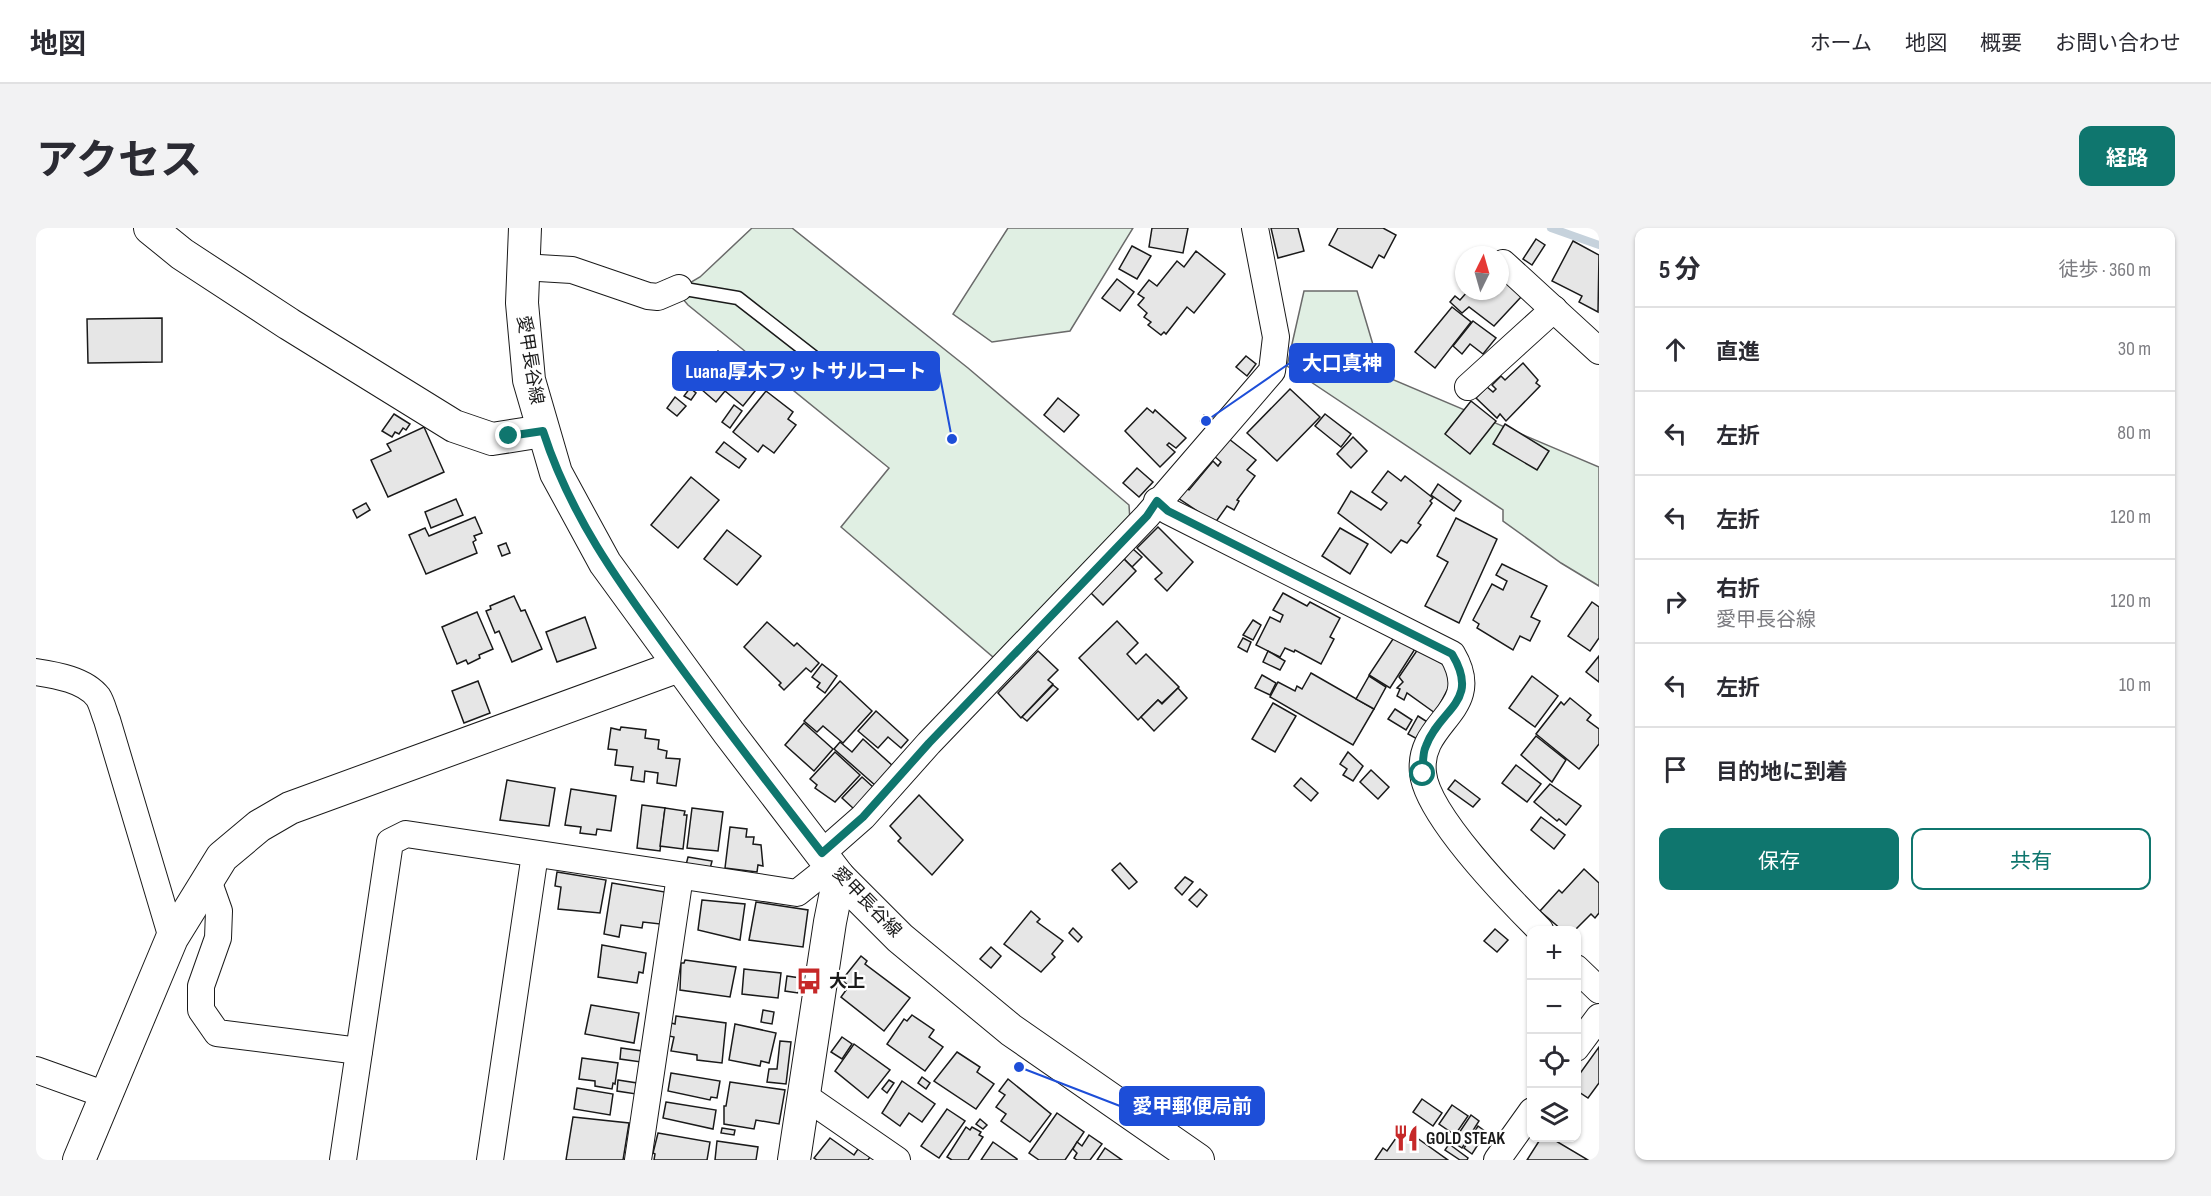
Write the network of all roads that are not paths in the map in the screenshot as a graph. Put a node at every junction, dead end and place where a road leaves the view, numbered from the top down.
1 (150, 228) edge
2 (525, 228) edge
3 (1255, 228) edge
4 (522, 267) junction
5 (1509, 268) edge
6 (679, 288) joint
7 (1554, 309) junction
8 (1599, 351) edge
9 (824, 365) dead end
10 (1468, 387) dead end
11 (543, 431) junction
12 (1157, 501) junction
13 (679, 666) junction
14 (36, 672) edge
15 (536, 854) junction
16 (830, 865) junction
17 (680, 876) junction
18 (208, 880) junction
19 (1536, 926) edge
20 (172, 938) junction
21 (1581, 973) edge
22 (1599, 990) edge
23 (1599, 1017) edge
24 (1581, 1041) edge
25 (359, 1051) junction
26 (36, 1070) edge
27 (106, 1095) junction
28 (803, 1095) junction
29 (1527, 1118) edge
30 (79, 1160) edge
31 (343, 1160) edge
32 (490, 1160) edge
33 (638, 1160) edge
34 (794, 1160) edge
35 (897, 1160) edge
36 (1198, 1160) edge
37 (1497, 1160) edge

1 - 11 street
2 - 4 street, 愛甲長谷線
3 - 12 street
4 - 6 street
4 - 11 street, 愛甲長谷線
5 - 7 street
6 - 9 lane
7 - 8 street
7 - 10 street
11 - 13 street, 愛甲長谷線
12 - 16 street
12 - 19 street
13 - 16 street, 愛甲長谷線
13 - 18 street
14 - 20 street
15 - 17 street
15 - 25 street
15 - 32 street
16 - 17 street
16 - 28 street
16 - 36 street, 愛甲長谷線
17 - 33 street
18 - 20 street
18 - 25 street
20 - 27 street
21 - 22 street
23 - 24 street
25 - 31 street
26 - 27 street
27 - 30 street
28 - 34 street
28 - 35 street
29 - 37 street

